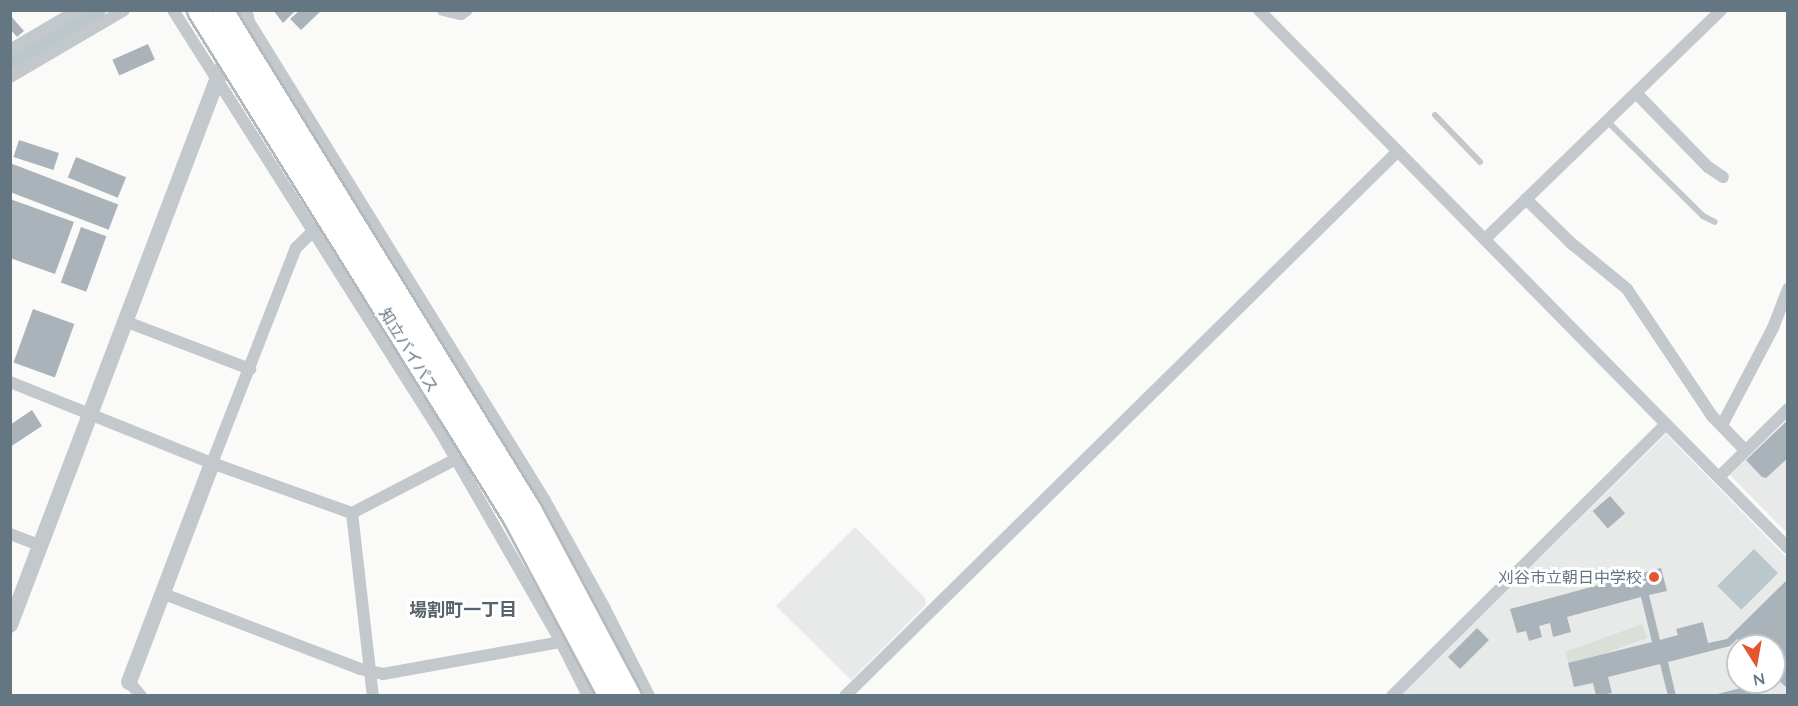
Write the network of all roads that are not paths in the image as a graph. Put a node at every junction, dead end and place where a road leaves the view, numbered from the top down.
1 (78, 10) edge
2 (124, 10) edge
3 (173, 10) edge
4 (198, 10) edge
5 (222, 10) edge
6 (443, 10) edge
7 (467, 10) edge
8 (1259, 10) edge
9 (1721, 10) edge
10 (245, 12) edge
11 (10, 50) edge
12 (10, 77) edge
13 (217, 80) junction
14 (1636, 93) junction
15 (1435, 115) dead end
16 (1607, 121) junction
17 (1397, 152) junction
18 (1480, 162) dead end
19 (1723, 177) dead end
20 (358, 196) junction
21 (1526, 199) junction
22 (1715, 222) dead end
23 (314, 229) junction
24 (1485, 239) junction
25 (1788, 289) edge
26 (127, 322) junction
27 (249, 369) junction
28 (10, 382) edge
29 (486, 402) junction
30 (1788, 409) edge
31 (92, 413) junction
32 (1665, 424) junction
33 (1722, 425) junction
34 (441, 433) junction
35 (1745, 450) junction
36 (456, 459) junction
37 (212, 463) junction
38 (1719, 477) junction
39 (352, 513) junction
40 (10, 534) edge
41 (42, 546) junction
42 (1788, 548) edge
43 (164, 594) junction
44 (10, 625) edge
45 (561, 642) junction
46 (370, 672) junction
47 (129, 682) joint
48 (141, 696) edge
49 (373, 696) edge
50 (588, 696) edge
51 (609, 696) edge
52 (630, 696) edge
53 (649, 696) edge
54 (844, 696) edge
55 (1392, 696) edge

1 - 11 street
2 - 12 street
3 - 13 street
4 - 51 highway, 知立バイパス, bridge
5 - 52 highway, 知立バイパス, bridge
6 - 7 street
8 - 17 street
9 - 14 street
10 - 13 street
10 - 20 street
13 - 23 street
13 - 26 street
14 - 16 street
14 - 19 street
15 - 18 lane
16 - 21 street
16 - 22 lane
17 - 24 street
17 - 54 street
20 - 23 street
20 - 29 street
21 - 24 street
21 - 33 street
23 - 27 street
23 - 34 street
24 - 32 street
25 - 33 street
26 - 27 street
26 - 31 street
27 - 37 street
28 - 31 street
29 - 34 street
29 - 53 street
30 - 35 street
31 - 37 street
31 - 41 street
32 - 38 street
32 - 55 street
33 - 35 street
34 - 36 street
35 - 38 street
36 - 39 street
36 - 45 street
37 - 39 street
37 - 43 street
38 - 42 street
39 - 46 street
40 - 41 street
41 - 44 street
43 - 46 street
43 - 47 street
45 - 46 street
45 - 50 street
46 - 49 street
47 - 48 street

